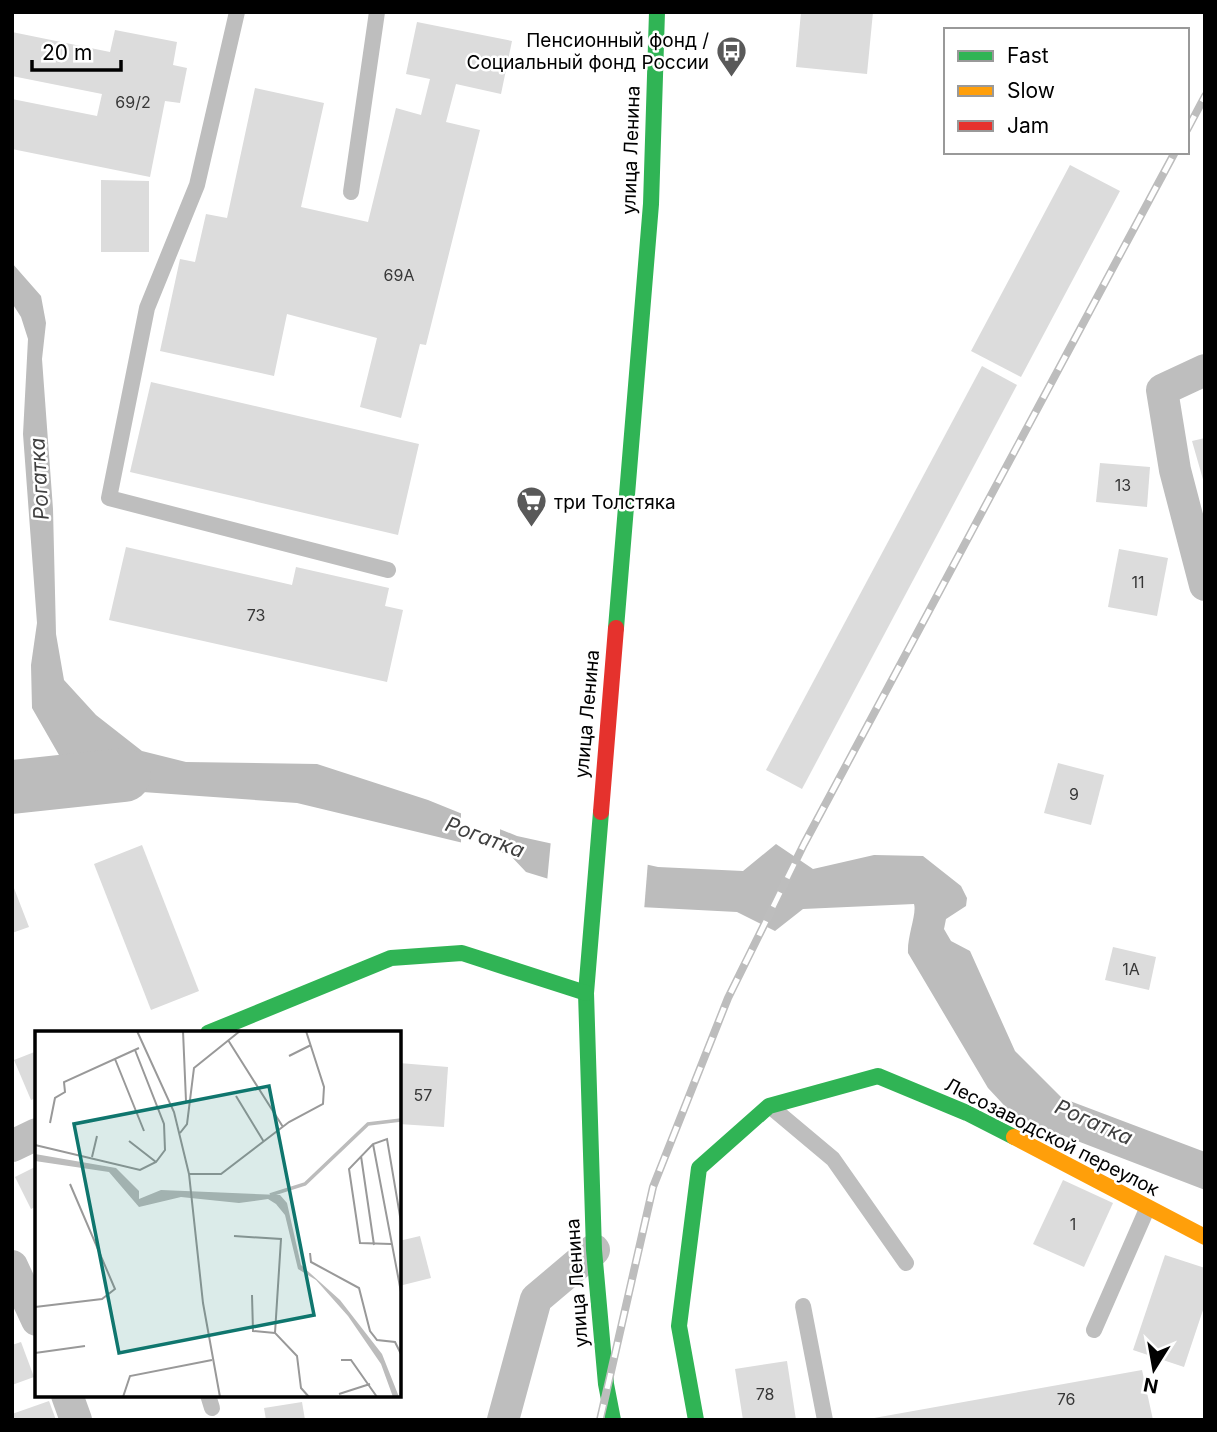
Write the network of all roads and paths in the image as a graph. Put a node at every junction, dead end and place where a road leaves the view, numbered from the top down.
1 (237, 12) edge
2 (377, 12) edge
3 (657, 12) edge
4 (351, 192) dead end
5 (1205, 370) edge
6 (388, 570) dead end
7 (1205, 585) edge
8 (586, 993) junction
9 (213, 1031) edge
10 (769, 1106) junction
11 (35, 1135) edge
12 (12, 1146) edge
13 (1147, 1209) junction
14 (1205, 1237) edge
15 (594, 1250) junction
16 (906, 1263) dead end
17 (12, 1266) edge
18 (536, 1299) junction
19 (803, 1306) dead end
20 (35, 1316) edge
21 (1094, 1330) dead end
22 (68, 1397) edge
23 (76, 1420) edge
24 (503, 1420) edge
25 (521, 1420) edge
26 (613, 1420) edge
27 (696, 1420) edge
28 (825, 1420) edge

1 - 6 lane
2 - 4 lane
3 - 8 main road, улица Ленина
5 - 7 street
8 - 9 main road
8 - 15 main road, улица Ленина
10 - 13 main road, Лесозаводской переулок
10 - 16 lane
10 - 27 main road, Лесозаводской переулок
11 - 12 street
13 - 14 main road, Лесозаводской переулок
13 - 21 lane
15 - 18 street
15 - 26 main road, улица Ленина
17 - 20 street
18 - 24 street
18 - 25 street
19 - 28 lane
22 - 23 street

